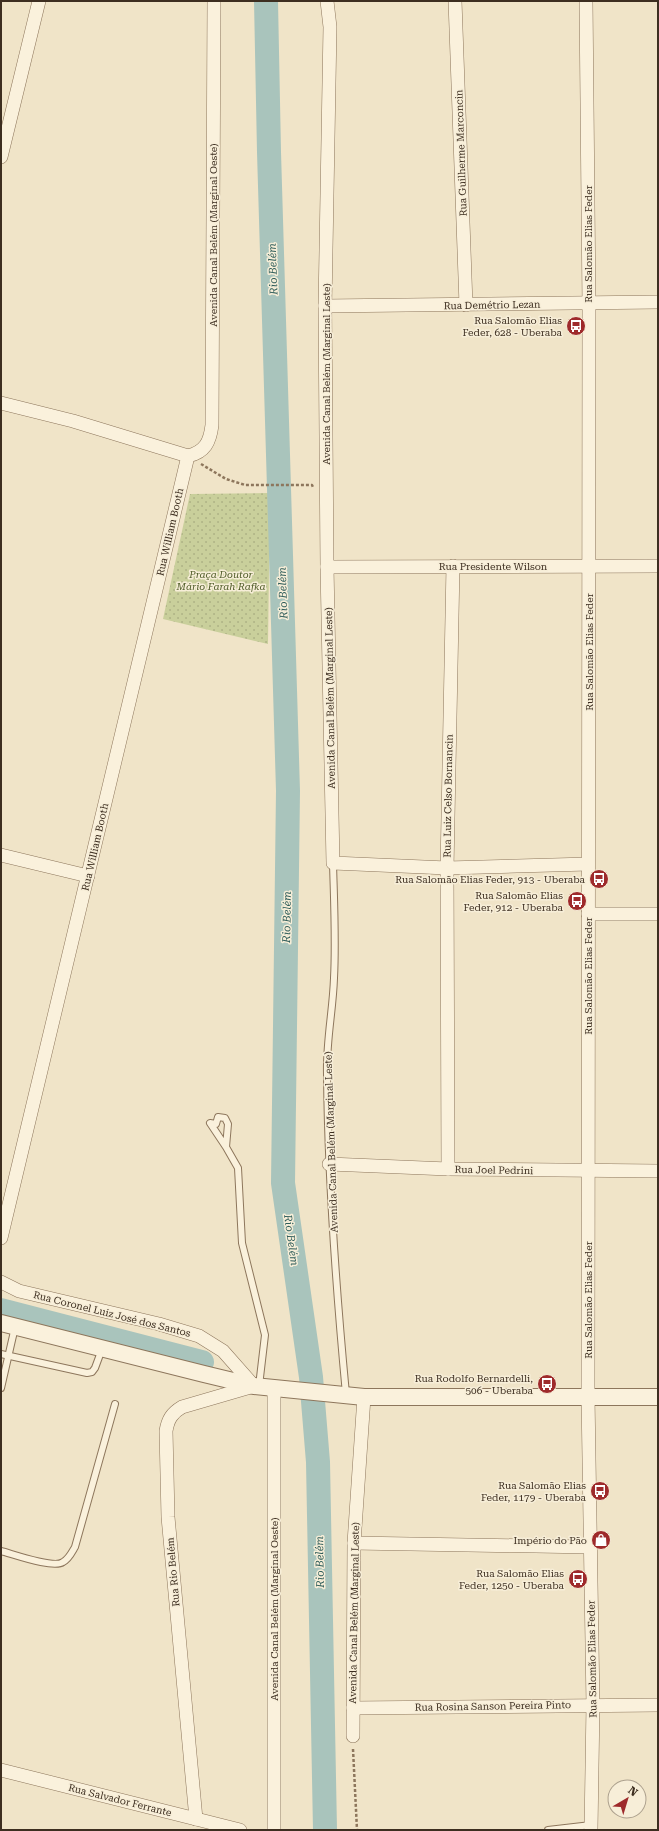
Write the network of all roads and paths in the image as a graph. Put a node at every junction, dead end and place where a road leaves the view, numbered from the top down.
1 (39, 1) edge
2 (214, 1) edge
3 (327, 1) edge
4 (455, 1) edge
5 (586, 1) edge
6 (1, 157) edge
7 (658, 302) edge
8 (589, 304) junction
9 (466, 305) junction
10 (325, 306) junction
11 (1, 403) edge
12 (188, 456) junction
13 (312, 485) dead end
14 (453, 566) junction
15 (588, 566) junction
16 (658, 566) edge
17 (327, 567) junction
18 (1, 855) edge
19 (333, 863) junction
20 (588, 864) junction
21 (447, 868) junction
22 (88, 876) junction
23 (588, 914) junction
24 (658, 914) edge
25 (226, 1147) junction
26 (329, 1164) junction
27 (448, 1169) junction
28 (588, 1171) junction
29 (658, 1172) edge
30 (1, 1238) edge
31 (1, 1282) edge
32 (8, 1325) edge
33 (102, 1348) junction
34 (1, 1354) edge
35 (8, 1356) junction
36 (263, 1387) junction
37 (1, 1388) edge
38 (346, 1395) junction
39 (364, 1397) junction
40 (588, 1397) junction
41 (658, 1398) edge
42 (115, 1404) dead end
43 (354, 1543) junction
44 (590, 1547) junction
45 (1, 1552) edge
46 (593, 1705) junction
47 (658, 1705) edge
48 (353, 1708) junction
49 (353, 1736) joint
50 (1, 1770) edge
51 (196, 1819) junction
52 (591, 1828) edge
53 (240, 1830) edge
54 (274, 1830) edge
55 (356, 1830) edge
56 (548, 1830) edge

1 - 6 street
2 - 12 street, Avenida Canal Belém (Marginal Oeste)
3 - 10 street, Avenida Canal Belém (Marginal Leste)
4 - 9 street, Rua Guilherme Marconcin
5 - 8 street, Rua Salomão Elias Feder
7 - 8 street, Rua Demétrio Lezan
8 - 9 street, Rua Demétrio Lezan
8 - 15 street, Rua Salomão Elias Feder
9 - 10 street, Rua Demétrio Lezan
10 - 17 street, Avenida Canal Belém (Marginal Leste)
11 - 12 street
12 - 13 path
12 - 22 street, Rua William Booth
14 - 15 street, Rua Presidente Wilson
14 - 17 street, Rua Presidente Wilson
14 - 21 street, Rua Luiz Celso Bornancin
15 - 16 street, Rua Presidente Wilson
15 - 20 street, Rua Salomão Elias Feder
17 - 19 street, Avenida Canal Belém (Marginal Leste)
18 - 22 street
19 - 21 street
19 - 26 lane, Avenida Canal Belém (Marginal Leste)
20 - 21 street
20 - 23 street, Rua Salomão Elias Feder
21 - 27 street, Rua Luiz Celso Bornancin
22 - 30 street, Rua William Booth
23 - 24 street
23 - 28 street, Rua Salomão Elias Feder
25 - 25 lane
25 - 36 lane
26 - 27 street, Rua Joel Pedrini
26 - 38 lane, Avenida Canal Belém (Marginal Leste)
27 - 28 street, Rua Joel Pedrini
28 - 29 street, Rua Joel Pedrini
28 - 40 street, Rua Salomão Elias Feder
31 - 36 street, Rua Coronel Luiz José dos Santos
32 - 33 street
32 - 35 lane
33 - 35 lane
33 - 36 street
34 - 35 lane
35 - 37 lane
36 - 38 street
36 - 51 street, Rua Rio Belém
36 - 54 street, Avenida Canal Belém (Marginal Oeste)
38 - 39 street
39 - 40 street
39 - 43 street, Avenida Canal Belém (Marginal Leste)
40 - 41 street
40 - 44 street, Rua Salomão Elias Feder
42 - 45 lane
43 - 44 street
43 - 48 street, Avenida Canal Belém (Marginal Leste)
44 - 46 street, Rua Salomão Elias Feder
46 - 47 street, Rua Rosina Sanson Pereira Pinto
46 - 48 street, Rua Rosina Sanson Pereira Pinto
46 - 52 street, Rua Salomão Elias Feder
48 - 49 street, Avenida Canal Belém (Marginal Leste)
49 - 55 path
50 - 51 street, Rua Salvador Ferrante
51 - 53 street, Rua Salvador Ferrante
52 - 56 lane

